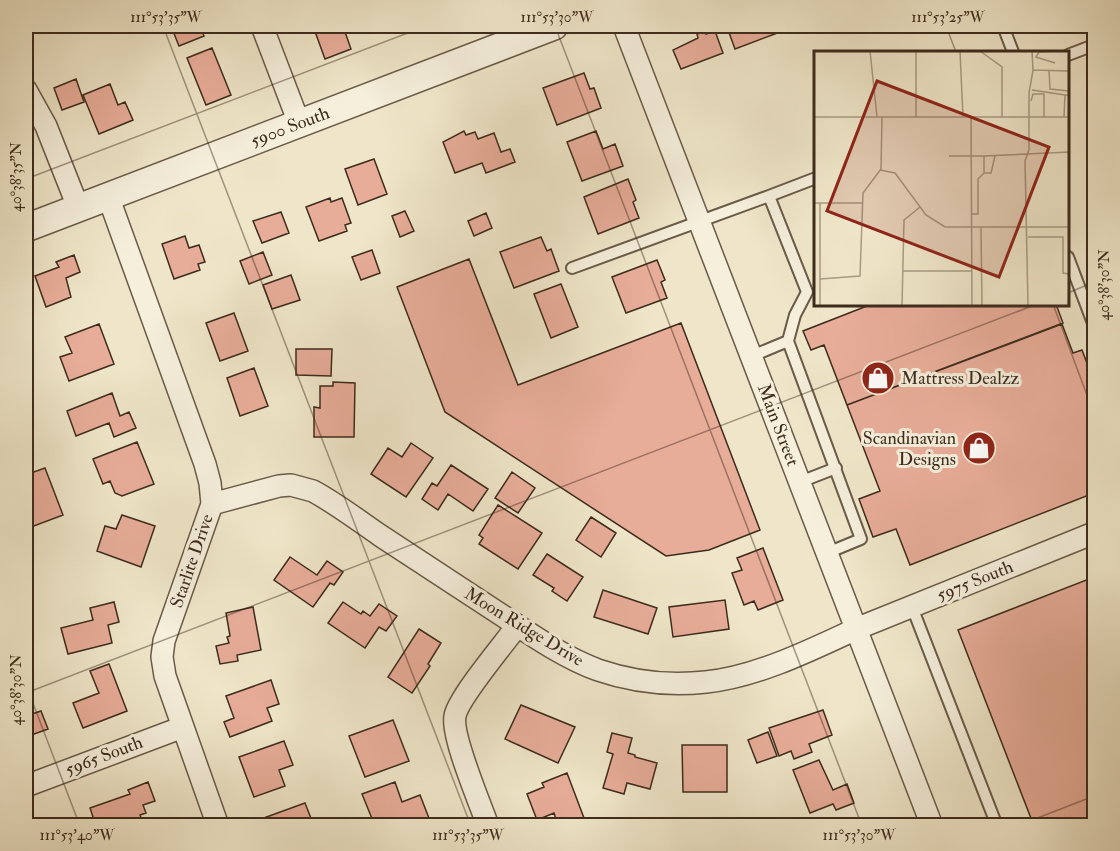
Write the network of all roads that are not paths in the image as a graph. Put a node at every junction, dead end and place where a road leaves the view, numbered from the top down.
1 (262, 26) edge
2 (554, 26) edge
3 (624, 26) edge
4 (1003, 26) edge
5 (1095, 45) edge
6 (1013, 51) edge
7 (1069, 55) edge
8 (26, 90) edge
9 (299, 123) junction
10 (814, 179) edge
11 (108, 196) junction
12 (769, 196) junction
13 (78, 207) junction
14 (699, 221) junction
15 (26, 228) edge
16 (1069, 260) edge
17 (572, 268) dead end
18 (811, 291) edge
19 (1095, 326) edge
20 (788, 341) junction
21 (752, 356) junction
22 (836, 468) junction
23 (800, 482) junction
24 (212, 504) junction
25 (1095, 533) edge
26 (827, 553) junction
27 (912, 607) junction
28 (517, 626) junction
29 (856, 629) junction
30 (183, 727) junction
31 (26, 786) edge
32 (218, 825) edge
33 (488, 825) edge
34 (932, 825) edge
35 (997, 825) edge

1 - 9 street
2 - 9 street, 5900 South
3 - 14 street, Main Street
4 - 6 lane
5 - 7 lane
8 - 13 street
9 - 11 street, 5900 South
10 - 12 lane
11 - 13 street, 5900 South
11 - 24 street, Starlite Drive
12 - 14 lane
12 - 18 lane
13 - 15 street, 5900 South
14 - 17 lane
14 - 21 street, Main Street
16 - 19 lane
18 - 20 lane
20 - 21 lane
20 - 22 lane
21 - 23 street, Main Street
22 - 23 lane
22 - 26 lane
23 - 26 street, Main Street
24 - 28 street, Moon Ridge Drive
24 - 30 street, Starlite Drive
25 - 27 street, 5975 South
26 - 29 street, Main Street
27 - 29 street, 5975 South
27 - 35 lane
28 - 29 street, Moon Ridge Drive
28 - 33 street
29 - 34 street, Main Street
30 - 31 street, 5965 South
30 - 32 street, Starlite Drive

